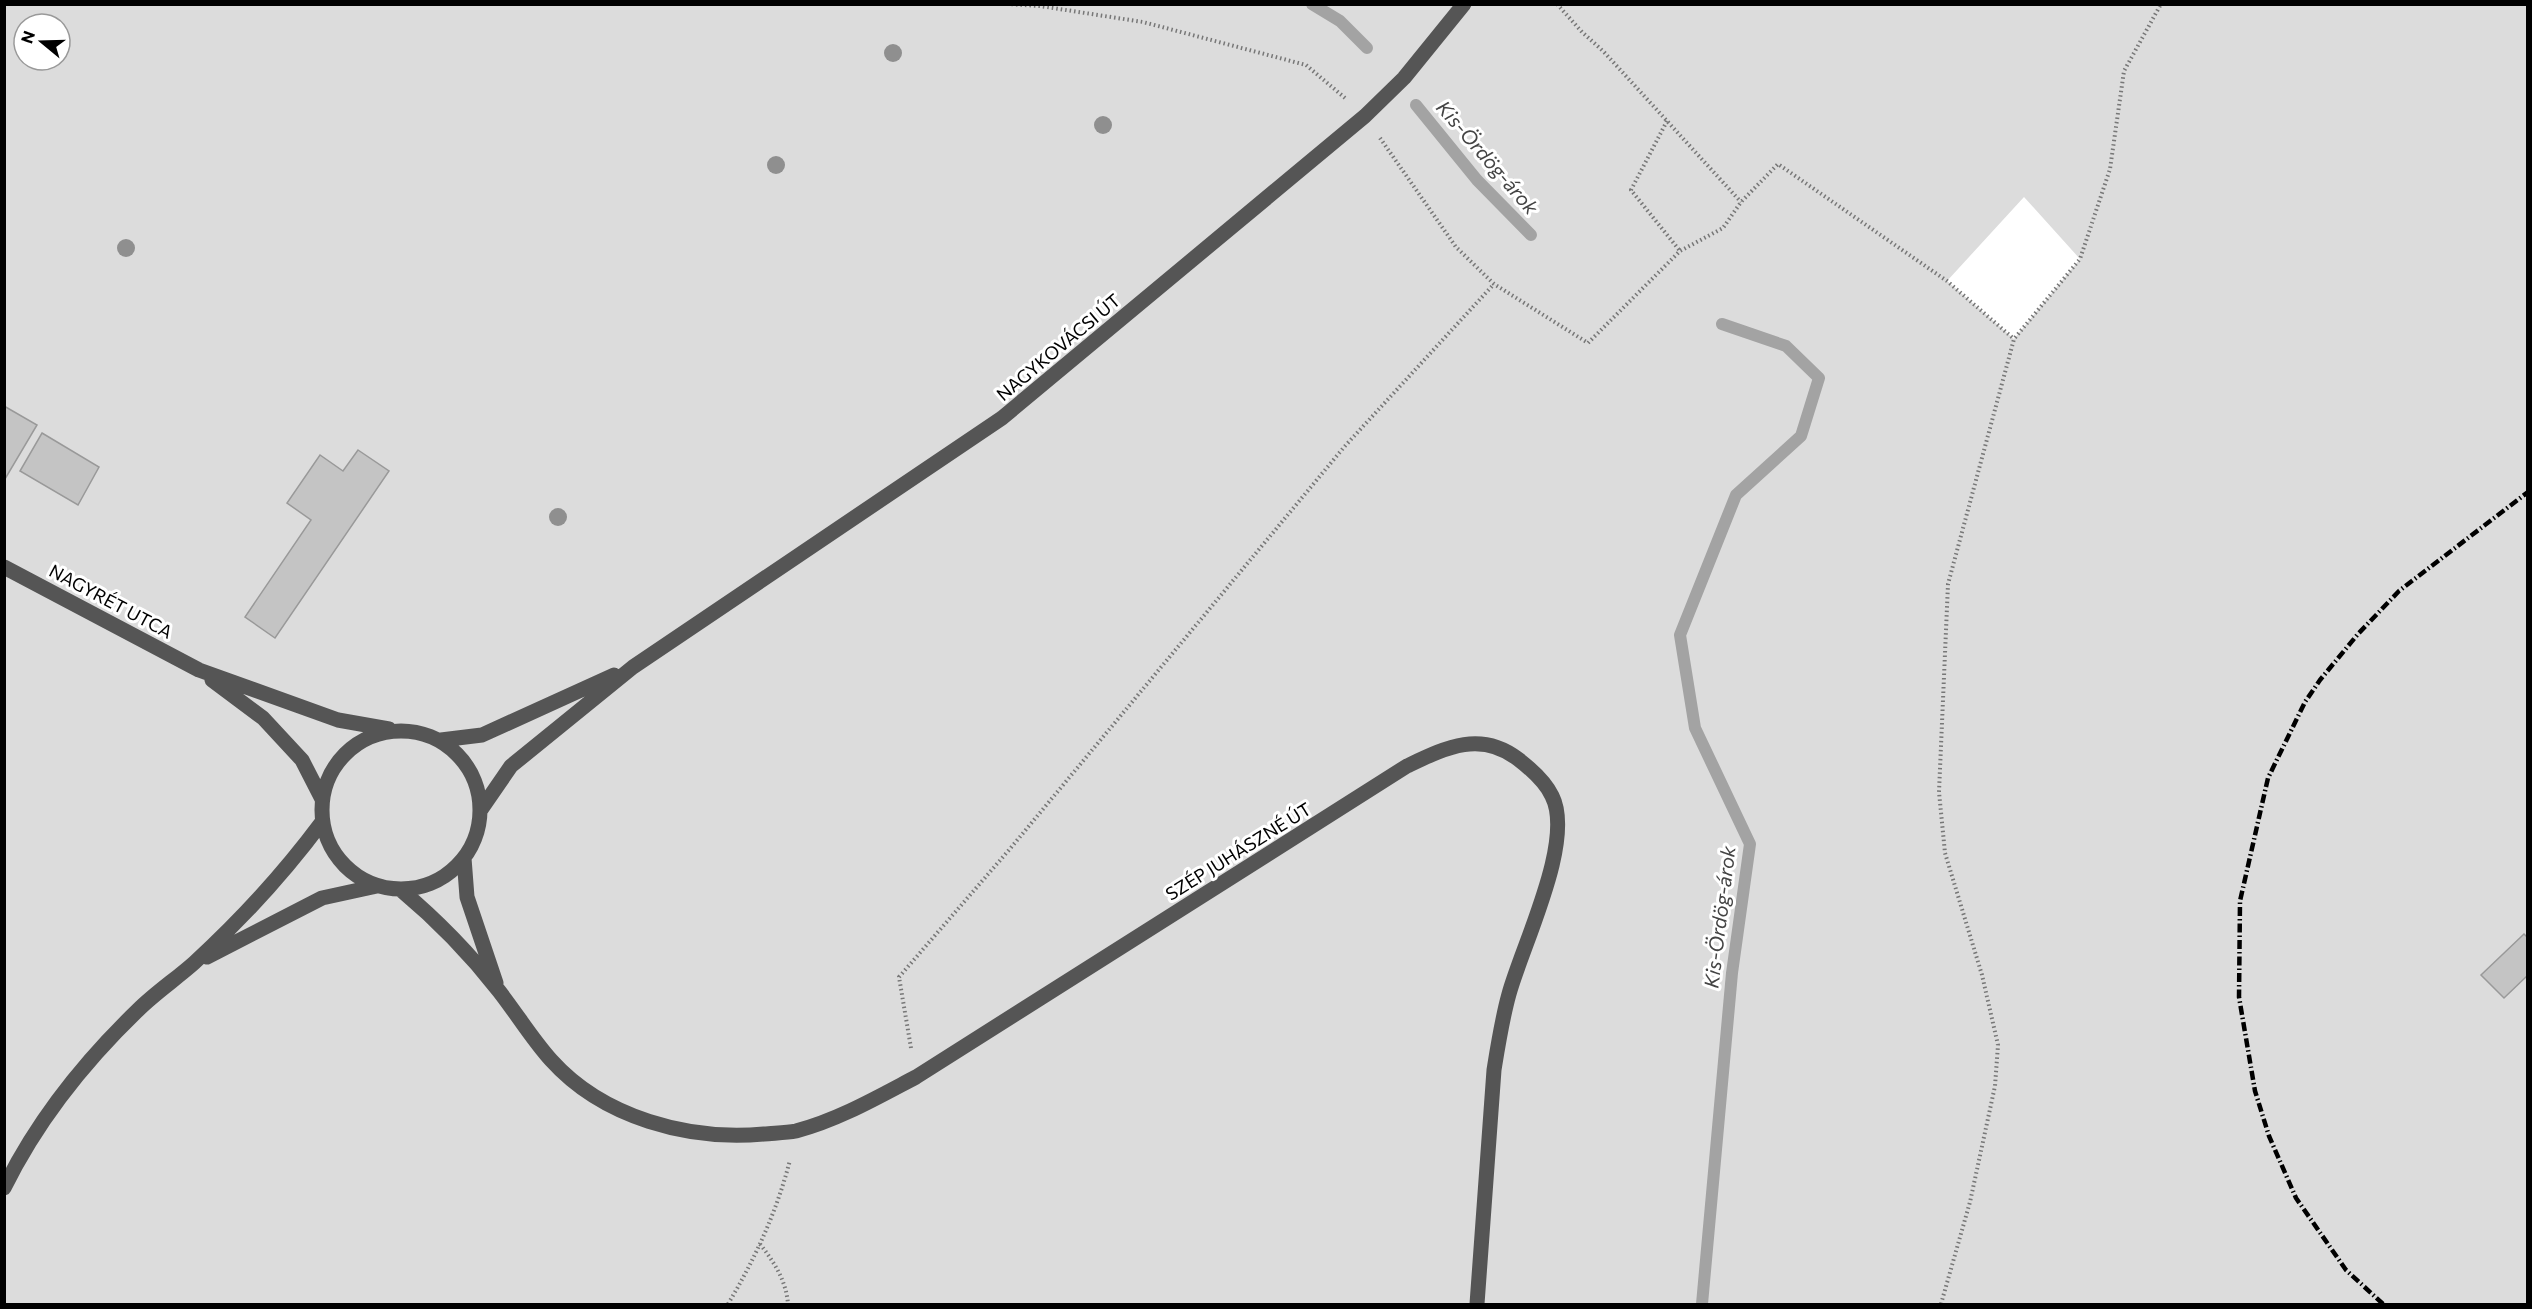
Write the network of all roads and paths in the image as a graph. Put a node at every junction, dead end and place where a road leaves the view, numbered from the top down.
1 (1007, 4) edge
2 (1464, 4) edge
3 (1557, 4) edge
4 (2161, 4) edge
5 (1338, 91) dead end
6 (1365, 116) junction
7 (1667, 121) junction
8 (1741, 202) junction
9 (1680, 251) junction
10 (1494, 284) junction
11 (2014, 339) junction
12 (4, 567) edge
13 (633, 667) junction
14 (199, 670) junction
15 (395, 730) junction
16 (441, 740) junction
17 (322, 799) junction
18 (480, 811) junction
19 (322, 822) junction
20 (464, 858) junction
21 (377, 886) junction
22 (401, 890) junction
23 (193, 963) junction
24 (499, 991) junction
25 (916, 1077) junction
26 (795, 1131) junction
27 (4, 1188) edge
28 (760, 1244) junction
29 (728, 1305) edge
30 (788, 1305) edge
31 (1477, 1305) edge
32 (1941, 1305) edge

1 - 5 path
2 - 6 street, NAGYKOVÁCSI ÚT
3 - 7 path
4 - 11 path
6 - 10 path
6 - 13 street, NAGYKOVÁCSI ÚT
7 - 8 path
7 - 9 path
8 - 9 path
8 - 11 path
9 - 10 path
10 - 25 path
11 - 32 path
12 - 14 street, NAGYRÉT UTCA
13 - 16 street, NAGYKOVÁCSI ÚT
13 - 18 street, NAGYKOVÁCSI ÚT
14 - 15 street, NAGYRÉT UTCA
14 - 17 street, NAGYRÉT UTCA
15 - 16 street
15 - 17 street
16 - 18 street
17 - 19 street
18 - 20 street
19 - 21 street
19 - 23 street
20 - 22 street
20 - 24 street, SZÉP JUHÁSZNÉ ÚT
21 - 22 street
21 - 23 street
22 - 24 street, SZÉP JUHÁSZNÉ ÚT
23 - 27 street
24 - 26 street, SZÉP JUHÁSZNÉ ÚT
25 - 26 street, SZÉP JUHÁSZNÉ ÚT
25 - 31 street, SZÉP JUHÁSZNÉ ÚT
26 - 28 path
28 - 29 path
28 - 30 path

